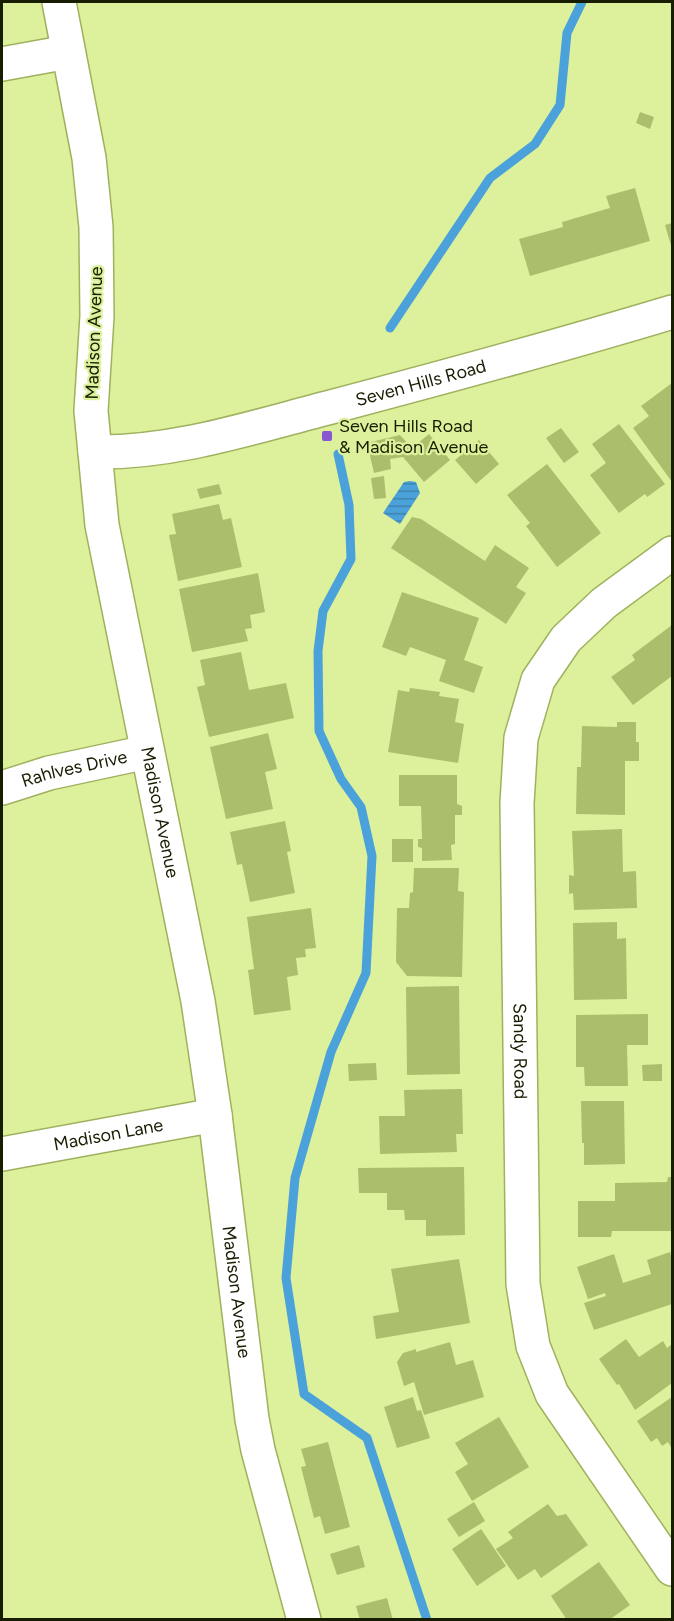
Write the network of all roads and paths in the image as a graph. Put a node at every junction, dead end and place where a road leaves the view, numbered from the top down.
1 (59, 2) edge
2 (68, 52) junction
3 (2, 64) edge
4 (672, 312) edge
5 (95, 452) junction
6 (672, 553) edge
7 (147, 752) junction
8 (2, 788) edge
9 (215, 1115) junction
10 (2, 1154) edge
11 (672, 1569) edge
12 (304, 1620) edge

1 - 2 street, Madison Avenue
2 - 3 street
2 - 5 street, Madison Avenue
4 - 5 street, Seven Hills Road
5 - 7 street, Madison Avenue
6 - 11 street, Sandy Road
7 - 8 street, Rahlves Drive
7 - 9 street, Madison Avenue
9 - 10 street, Madison Lane
9 - 12 street, Madison Avenue

